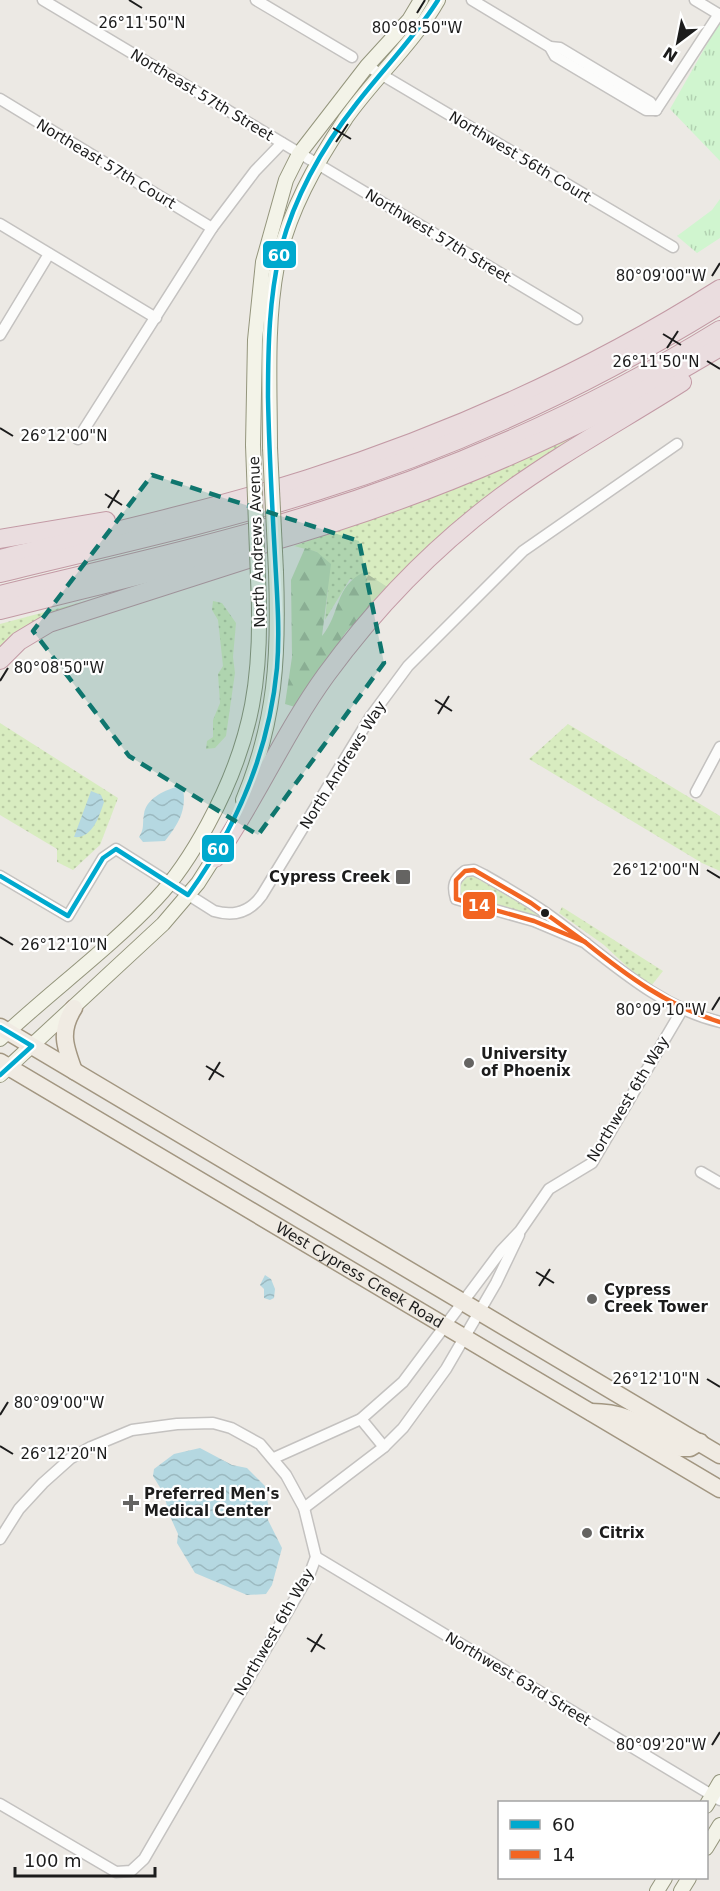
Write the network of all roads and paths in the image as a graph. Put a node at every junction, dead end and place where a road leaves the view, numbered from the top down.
1 (43, 0) edge
2 (256, 0) edge
3 (420, 0) edge
4 (438, 0) edge
5 (472, 0) edge
6 (695, 0) edge
7 (719, 14) edge
8 (352, 57) dead end
9 (367, 66) junction
10 (381, 75) junction
11 (0, 99) edge
12 (282, 143) junction
13 (299, 154) junction
14 (318, 164) junction
15 (0, 224) edge
16 (212, 228) junction
17 (673, 248) dead end
18 (49, 254) junction
19 (720, 289) edge
20 (720, 305) edge
21 (156, 318) junction
22 (577, 319) dead end
23 (720, 330) edge
24 (0, 334) edge
25 (720, 349) edge
26 (78, 439) dead end
27 (677, 444) dead end
28 (264, 492) junction
29 (388, 503) junction
30 (0, 539) edge
31 (0, 559) edge
32 (0, 573) edge
33 (0, 595) edge
34 (0, 610) edge
35 (0, 660) edge
36 (720, 747) edge
37 (696, 792) dead end
38 (215, 858) junction
39 (0, 876) edge
40 (170, 883) junction
41 (188, 895) junction
42 (586, 943) junction
43 (74, 1008) junction
44 (682, 1010) junction
45 (720, 1022) edge
46 (3, 1032) edge
47 (32, 1046) junction
48 (3, 1068) edge
49 (74, 1071) junction
50 (701, 1172) dead end
51 (720, 1183) edge
52 (520, 1231) junction
53 (464, 1302) junction
54 (480, 1311) junction
55 (446, 1327) junction
56 (464, 1338) junction
57 (590, 1412) junction
58 (361, 1419) junction
59 (700, 1442) junction
60 (384, 1447) junction
61 (720, 1455) edge
62 (274, 1458) junction
63 (720, 1489) edge
64 (304, 1508) junction
65 (0, 1539) edge
66 (316, 1557) junction
67 (720, 1782) edge
68 (713, 1801) edge
69 (0, 1804) edge
70 (720, 1825) edge
71 (708, 1845) edge

1 - 12 street, Northeast 57th Street
2 - 8 street
3 - 9 main road, North Andrews Avenue
4 - 10 main road, North Andrews Avenue
5 - 7 street
6 - 7 street
9 - 10 street, Northwest 56th Court
9 - 13 main road, North Andrews Avenue
10 - 14 main road, North Andrews Avenue
10 - 17 street, Northwest 56th Court
11 - 16 street, Northeast 57th Court
12 - 13 street, Northeast 57th Street
12 - 16 street
13 - 14 street, Northwest 57th Street
13 - 40 main road, North Andrews Avenue, bridge
14 - 22 street, Northwest 57th Street
14 - 38 main road, North Andrews Avenue, bridge
15 - 18 street
16 - 21 street
18 - 21 street
18 - 24 street
19 - 28 highway
20 - 32 highway
21 - 26 street
23 - 33 highway
25 - 29 highway
25 - 38 highway
27 - 41 street, North Andrews Way
28 - 30 highway
28 - 31 highway
29 - 34 highway
29 - 35 highway
36 - 37 street
38 - 41 main road, North Andrews Avenue
39 - 40 street, North Andrews Way
40 - 41 street, North Andrews Way
40 - 46 main road, North Andrews Avenue
41 - 43 main road, North Andrews Avenue
42 - 42 street
42 - 44 street
43 - 47 main road, North Andrews Avenue
43 - 49 main road
44 - 45 street
44 - 52 street, Northwest 6th Way
46 - 47 main road, West Cypress Creek Road
47 - 48 main road, North Andrews Avenue
47 - 49 main road, West Cypress Creek Road
48 - 55 main road, West Cypress Creek Road
49 - 53 main road, West Cypress Creek Road
50 - 51 street
52 - 53 street, Northwest 6th Way
52 - 54 street, Northwest 6th Way
53 - 54 main road, West Cypress Creek Road
53 - 55 street, Northwest 6th Way
54 - 56 street, Northwest 6th Way
54 - 59 main road, West Cypress Creek Road
55 - 56 main road, West Cypress Creek Road
55 - 58 street, Northwest 6th Way
56 - 57 main road, West Cypress Creek Road
56 - 60 street, Northwest 6th Way
57 - 59 main road
57 - 63 main road, West Cypress Creek Road
58 - 60 street
58 - 62 street, Northwest 6th Way
59 - 61 main road, West Cypress Creek Road
60 - 64 street, Northwest 6th Way
62 - 64 street
62 - 65 street
64 - 66 street, Northwest 6th Way
66 - 68 street, Northwest 63rd Street
66 - 69 street, Northwest 6th Way
67 - 68 main road
70 - 71 main road

